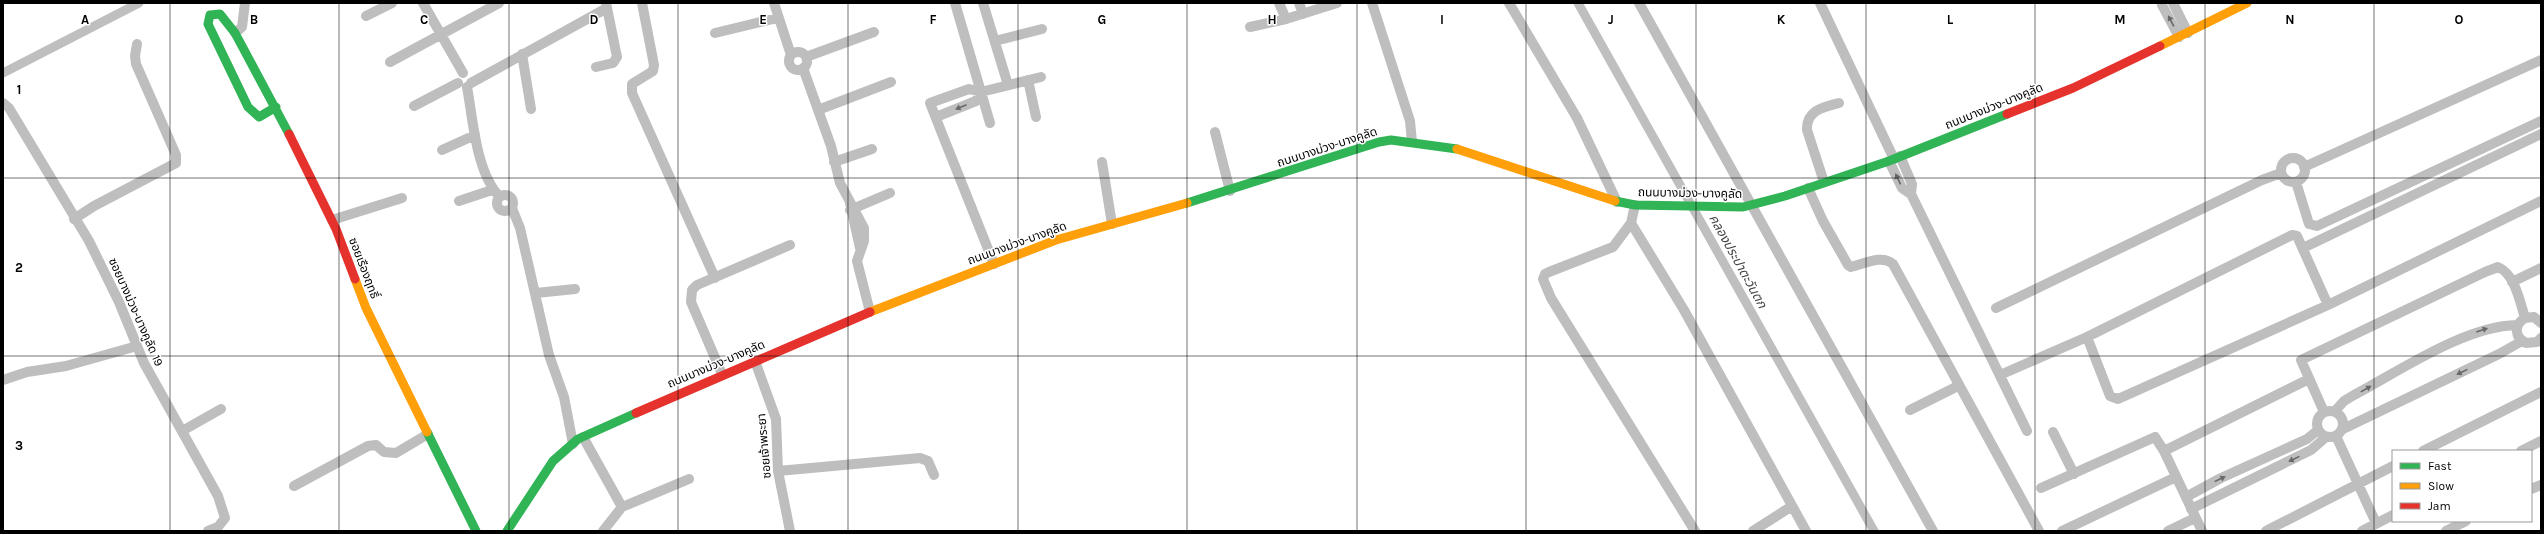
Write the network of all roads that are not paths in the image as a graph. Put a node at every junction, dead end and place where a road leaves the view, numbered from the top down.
1 (245, 3) edge
2 (392, 3) edge
3 (423, 3) edge
4 (499, 3) edge
5 (642, 3) edge
6 (774, 3) edge
7 (955, 3) edge
8 (983, 3) edge
9 (1279, 3) edge
10 (1299, 3) edge
11 (1337, 3) edge
12 (1372, 3) edge
13 (1509, 3) edge
14 (1639, 3) edge
15 (1820, 3) edge
16 (2173, 3) edge
17 (2247, 3) edge
18 (607, 6) edge
19 (2162, 6) dead end
20 (2236, 6) edge
21 (1303, 14) junction
22 (366, 16) dead end
23 (777, 18) junction
24 (1286, 19) junction
25 (1250, 27) dead end
26 (1042, 29) dead end
27 (715, 32) dead end
28 (874, 32) dead end
29 (235, 33) junction
30 (441, 34) junction
31 (2184, 35) junction
32 (995, 41) junction
33 (137, 44) dead end
34 (522, 54) junction
35 (791, 55) junction
36 (806, 57) junction
37 (2541, 60) edge
38 (390, 62) dead end
39 (596, 67) dead end
40 (803, 68) junction
41 (1041, 77) dead end
42 (1028, 80) junction
43 (465, 82) junction
44 (891, 82) dead end
45 (1008, 85) junction
46 (981, 92) junction
47 (3, 103) edge
48 (1840, 103) dead end
49 (276, 106) junction
50 (414, 106) dead end
51 (531, 109) dead end
52 (818, 110) junction
53 (936, 117) junction
54 (1036, 117) dead end
55 (2541, 121) edge
56 (990, 122) dead end
57 (1214, 132) dead end
58 (2541, 134) edge
59 (475, 136) junction
60 (1412, 142) junction
61 (872, 149) dead end
62 (442, 150) dead end
63 (1894, 159) junction
64 (834, 162) junction
65 (1102, 162) dead end
66 (2304, 167) junction
67 (2281, 173) junction
68 (1824, 182) junction
69 (2296, 182) junction
70 (1808, 188) junction
71 (1230, 191) junction
72 (496, 193) junction
73 (890, 193) dead end
74 (402, 198) dead end
75 (459, 201) dead end
76 (2541, 201) edge
77 (1618, 202) junction
78 (1635, 205) junction
79 (852, 206) junction
80 (1747, 206) junction
81 (74, 218) junction
82 (332, 220) junction
83 (1631, 223) junction
84 (1112, 224) junction
85 (790, 245) dead end
86 (2303, 248) junction
87 (994, 264) junction
88 (2541, 268) edge
89 (715, 278) junction
90 (2512, 282) junction
91 (575, 289) dead end
92 (536, 293) junction
93 (2328, 305) junction
94 (1996, 308) dead end
95 (870, 312) junction
96 (2521, 322) junction
97 (2541, 323) edge
98 (2087, 337) junction
99 (2522, 341) junction
100 (2540, 343) edge
101 (137, 346) junction
102 (755, 361) junction
103 (722, 374) junction
104 (2000, 375) junction
105 (2309, 379) junction
106 (3, 380) edge
107 (1958, 386) junction
108 (2541, 392) edge
109 (221, 409) dead end
110 (1910, 410) dead end
111 (2335, 411) junction
112 (2324, 412) junction
113 (182, 431) junction
114 (2027, 431) dead end
115 (2053, 432) dead end
116 (2340, 432) junction
117 (2322, 433) junction
118 (428, 434) junction
119 (582, 437) junction
120 (2541, 441) edge
121 (573, 444) junction
122 (2164, 450) junction
123 (2425, 450) edge
124 (2523, 450) edge
125 (2260, 462) junction
126 (2392, 466) edge
127 (778, 471) junction
128 (2265, 473) junction
129 (2074, 474) junction
130 (934, 475) dead end
131 (2176, 477) junction
132 (689, 479) dead end
133 (2357, 484) junction
134 (294, 486) dead end
135 (2041, 488) dead end
136 (2186, 497) junction
137 (1792, 506) junction
138 (622, 507) junction
139 (2193, 514) junction
140 (2392, 516) edge
141 (2464, 522) edge
142 (2376, 524) junction
143 (208, 531) edge
144 (476, 531) edge
145 (506, 531) edge
146 (603, 531) edge
147 (789, 531) edge
148 (1695, 531) edge
149 (1753, 531) edge
150 (1806, 531) edge
151 (1933, 531) edge
152 (2040, 531) edge
153 (2062, 531) edge
154 (2168, 531) edge
155 (2202, 531) edge
156 (2266, 531) edge
157 (2362, 531) edge
158 (2446, 531) edge

1 - 29 street
2 - 22 street
3 - 30 street
4 - 30 street
5 - 89 street
6 - 23 street
7 - 46 street
8 - 32 street
9 - 24 street
10 - 21 street
11 - 21 street
12 - 60 street
13 - 77 street
14 - 80 street
15 - 63 street
16 - 31 street
17 - 20 street, ถนนบางม่วง-บางคูลัด
18 - 34 street
18 - 39 street
31 -> 19 street
20 - 31 street, ถนนบางม่วง-บางคูลัด
21 - 24 street
23 - 27 street
23 - 35 street
24 - 25 street
26 - 32 street
28 - 36 street
29 - 49 street, ซอยเรืองฤทธิ์
29 - 49 street, ซอยเรืองฤทธิ์
30 - 38 street
30 - 43 street
31 - 63 street, ถนนบางม่วง-บางคูลัด
32 - 45 street
33 - 81 street
34 - 43 street
34 - 51 street
35 - 36 street
35 - 40 street
36 - 40 street
37 - 66 street
40 - 52 street
41 - 42 street
42 - 45 street
42 - 54 street
43 - 50 street
43 - 59 street
44 - 52 street
45 - 46 street
46 -> 53 street
46 - 53 street
46 - 56 street
47 - 81 street, ซอยบางม่วง-บางคูลัด 19
48 - 68 street
49 - 82 street, ซอยเรืองฤทธิ์
52 - 64 street
53 - 87 street
55 - 69 street
57 - 71 street
58 - 86 street
59 - 62 street
59 - 72 street
60 - 71 street, ถนนบางม่วง-บางคูลัด
60 - 77 street, ถนนบางม่วง-บางคูลัด
61 - 64 street
63 - 68 street, ถนนบางม่วง-บางคูลัด
63 - 104 street
64 - 79 street
65 - 84 street
66 - 67 street
66 - 69 street
67 - 69 street
67 - 94 street
68 - 70 street, ถนนบางม่วง-บางคูลัด
70 - 80 street, ถนนบางม่วง-บางคูลัด
70 - 107 street
71 - 84 street, ถนนบางม่วง-บางคูลัด
72 - 75 street
72 - 92 street
73 - 79 street
74 - 82 street
76 - 93 street
77 - 78 street, ถนนบางม่วง-บางคูลัด
78 - 80 street, ถนนบางม่วง-บางคูลัด
78 - 83 street
79 - 95 street
80 - 151 street
81 - 101 street, ซอยบางม่วง-บางคูลัด 19
82 - 118 street, ซอยเรืองฤทธิ์
83 - 137 street
83 - 148 street
84 - 87 street, ถนนบางม่วง-บางคูลัด
85 - 89 street
86 - 93 street
86 - 98 street
87 - 95 street, ถนนบางม่วง-บางคูลัด
88 - 90 street
89 - 103 street
90 - 96 street
90 - 105 street
91 - 92 street
92 - 121 street
93 - 98 street
95 - 102 street, ถนนบางม่วง-บางคูลัด
96 - 97 street
96 - 99 street
111 -> 96 street
98 - 104 street
99 - 100 street
99 -> 116 street
101 - 106 street
101 - 113 street, ซอยบางม่วง-บางคูลัด 19
102 - 103 street, ถนนบางม่วง-บางคูลัด
102 - 127 street, ซอยเจ้าพระยา
103 - 119 street, ถนนบางม่วง-บางคูลัด
104 - 114 street
105 - 112 street
105 - 122 street
107 - 110 street
107 - 152 street
108 - 123 street
109 - 113 street
111 - 112 street
111 - 116 street
112 - 117 street
113 - 143 street, ซอยบางม่วง-บางคูลัด 19
115 - 129 street
116 - 117 street
116 - 133 street
117 - 125 street
117 -> 128 street
118 - 134 street
118 - 144 street, ซอยเรืองฤทธิ์
119 - 121 street, ถนนบางม่วง-บางคูลัด
119 - 138 street
120 - 124 street
121 - 145 street, ถนนบางม่วง-บางคูลัด
122 - 129 street
122 - 131 street
125 - 128 street
136 -> 125 street
126 - 133 street
127 - 130 street
127 - 147 street, ซอยเจ้าพระยา
128 - 139 street
129 - 135 street
131 - 136 street
131 - 153 street
132 - 138 street
133 - 142 street
133 - 156 street
136 - 139 street
137 - 149 street
137 - 150 street
138 - 146 street
139 - 154 street
139 - 155 street
140 - 142 street
141 - 158 street
142 - 157 street

